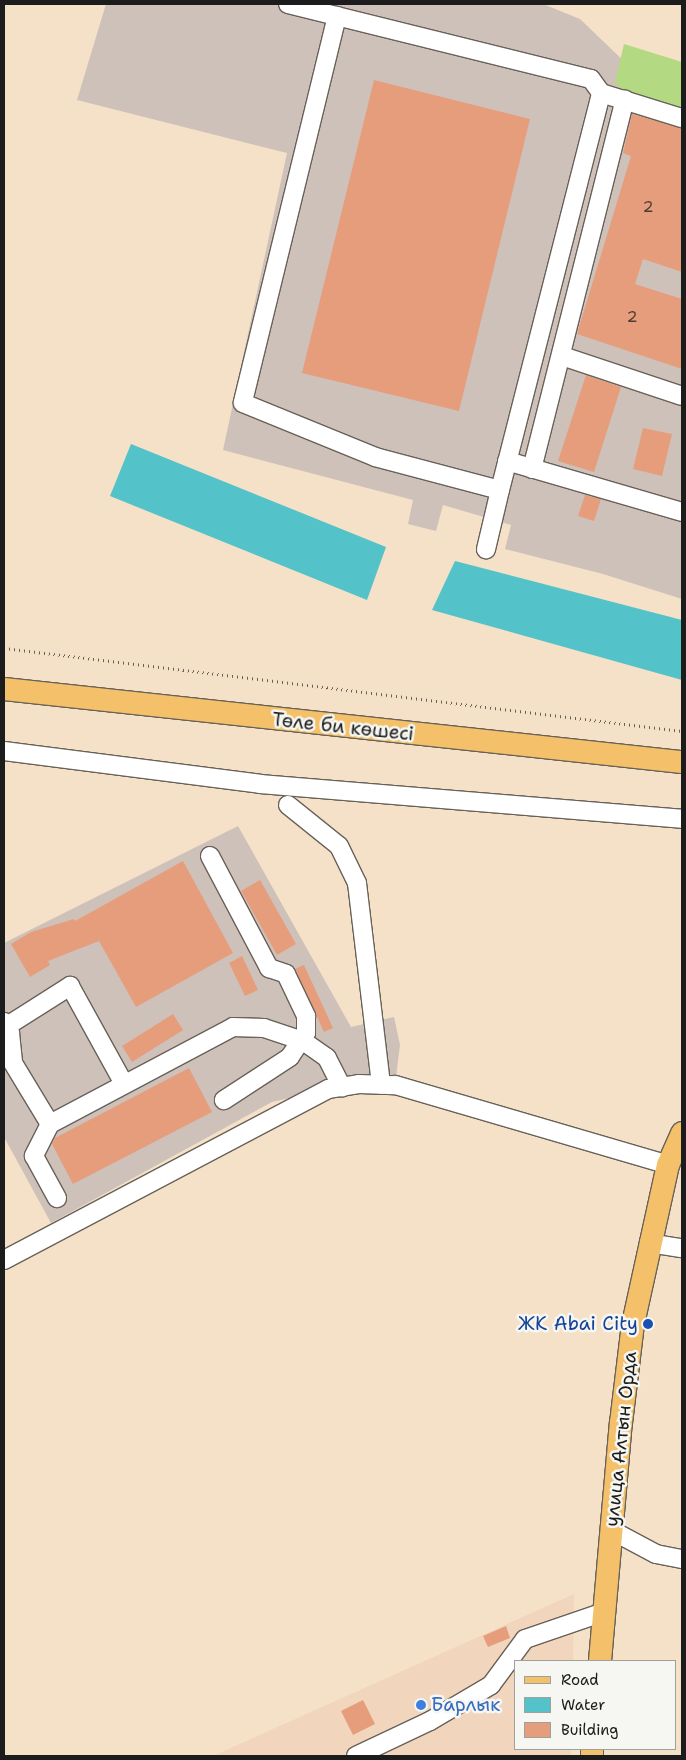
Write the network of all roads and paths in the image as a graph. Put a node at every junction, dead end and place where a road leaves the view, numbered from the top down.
1 (288, 4) edge
2 (337, 16) junction
3 (601, 93) junction
4 (625, 100) junction
5 (682, 118) edge
6 (562, 356) junction
7 (682, 396) edge
8 (507, 461) junction
9 (532, 469) junction
10 (500, 490) junction
11 (682, 512) edge
12 (486, 549) dead end
13 (4, 648) edge
14 (4, 689) edge
15 (682, 730) edge
16 (4, 751) edge
17 (682, 762) edge
18 (288, 805) dead end
19 (682, 819) edge
20 (210, 856) dead end
21 (5, 1024) edge
22 (303, 1041) junction
23 (124, 1084) junction
24 (381, 1085) junction
25 (342, 1087) junction
26 (224, 1100) dead end
27 (50, 1124) junction
28 (682, 1133) edge
29 (668, 1165) junction
30 (57, 1198) dead end
31 (649, 1243) junction
32 (682, 1248) edge
33 (4, 1260) edge
34 (612, 1530) junction
35 (682, 1559) edge
36 (604, 1612) junction
37 (600, 1660) edge
38 (356, 1756) edge

1 - 2 street
2 - 3 street
2 - 10 street
3 - 4 street
3 - 8 street
4 - 5 street
4 - 6 street
6 - 7 street
6 - 9 street
8 - 9 street
8 - 10 street
9 - 11 street
10 - 12 street
13 - 15 path
14 - 17 main road, Төле би көшесі
16 - 19 street
18 - 24 street
20 - 22 street
21 - 23 street
21 - 27 street
22 - 23 street
22 - 25 street
22 - 26 street
23 - 27 street
24 - 25 street
24 - 29 street
25 - 33 street
27 - 30 street
28 - 29 main road, улица Алтын Орда
29 - 31 main road, улица Алтын Орда
31 - 32 street
31 - 34 main road, улица Алтын Орда
34 - 35 street
34 - 36 main road, улица Алтын Орда
36 - 37 main road, улица Алтын Орда
36 - 38 street

